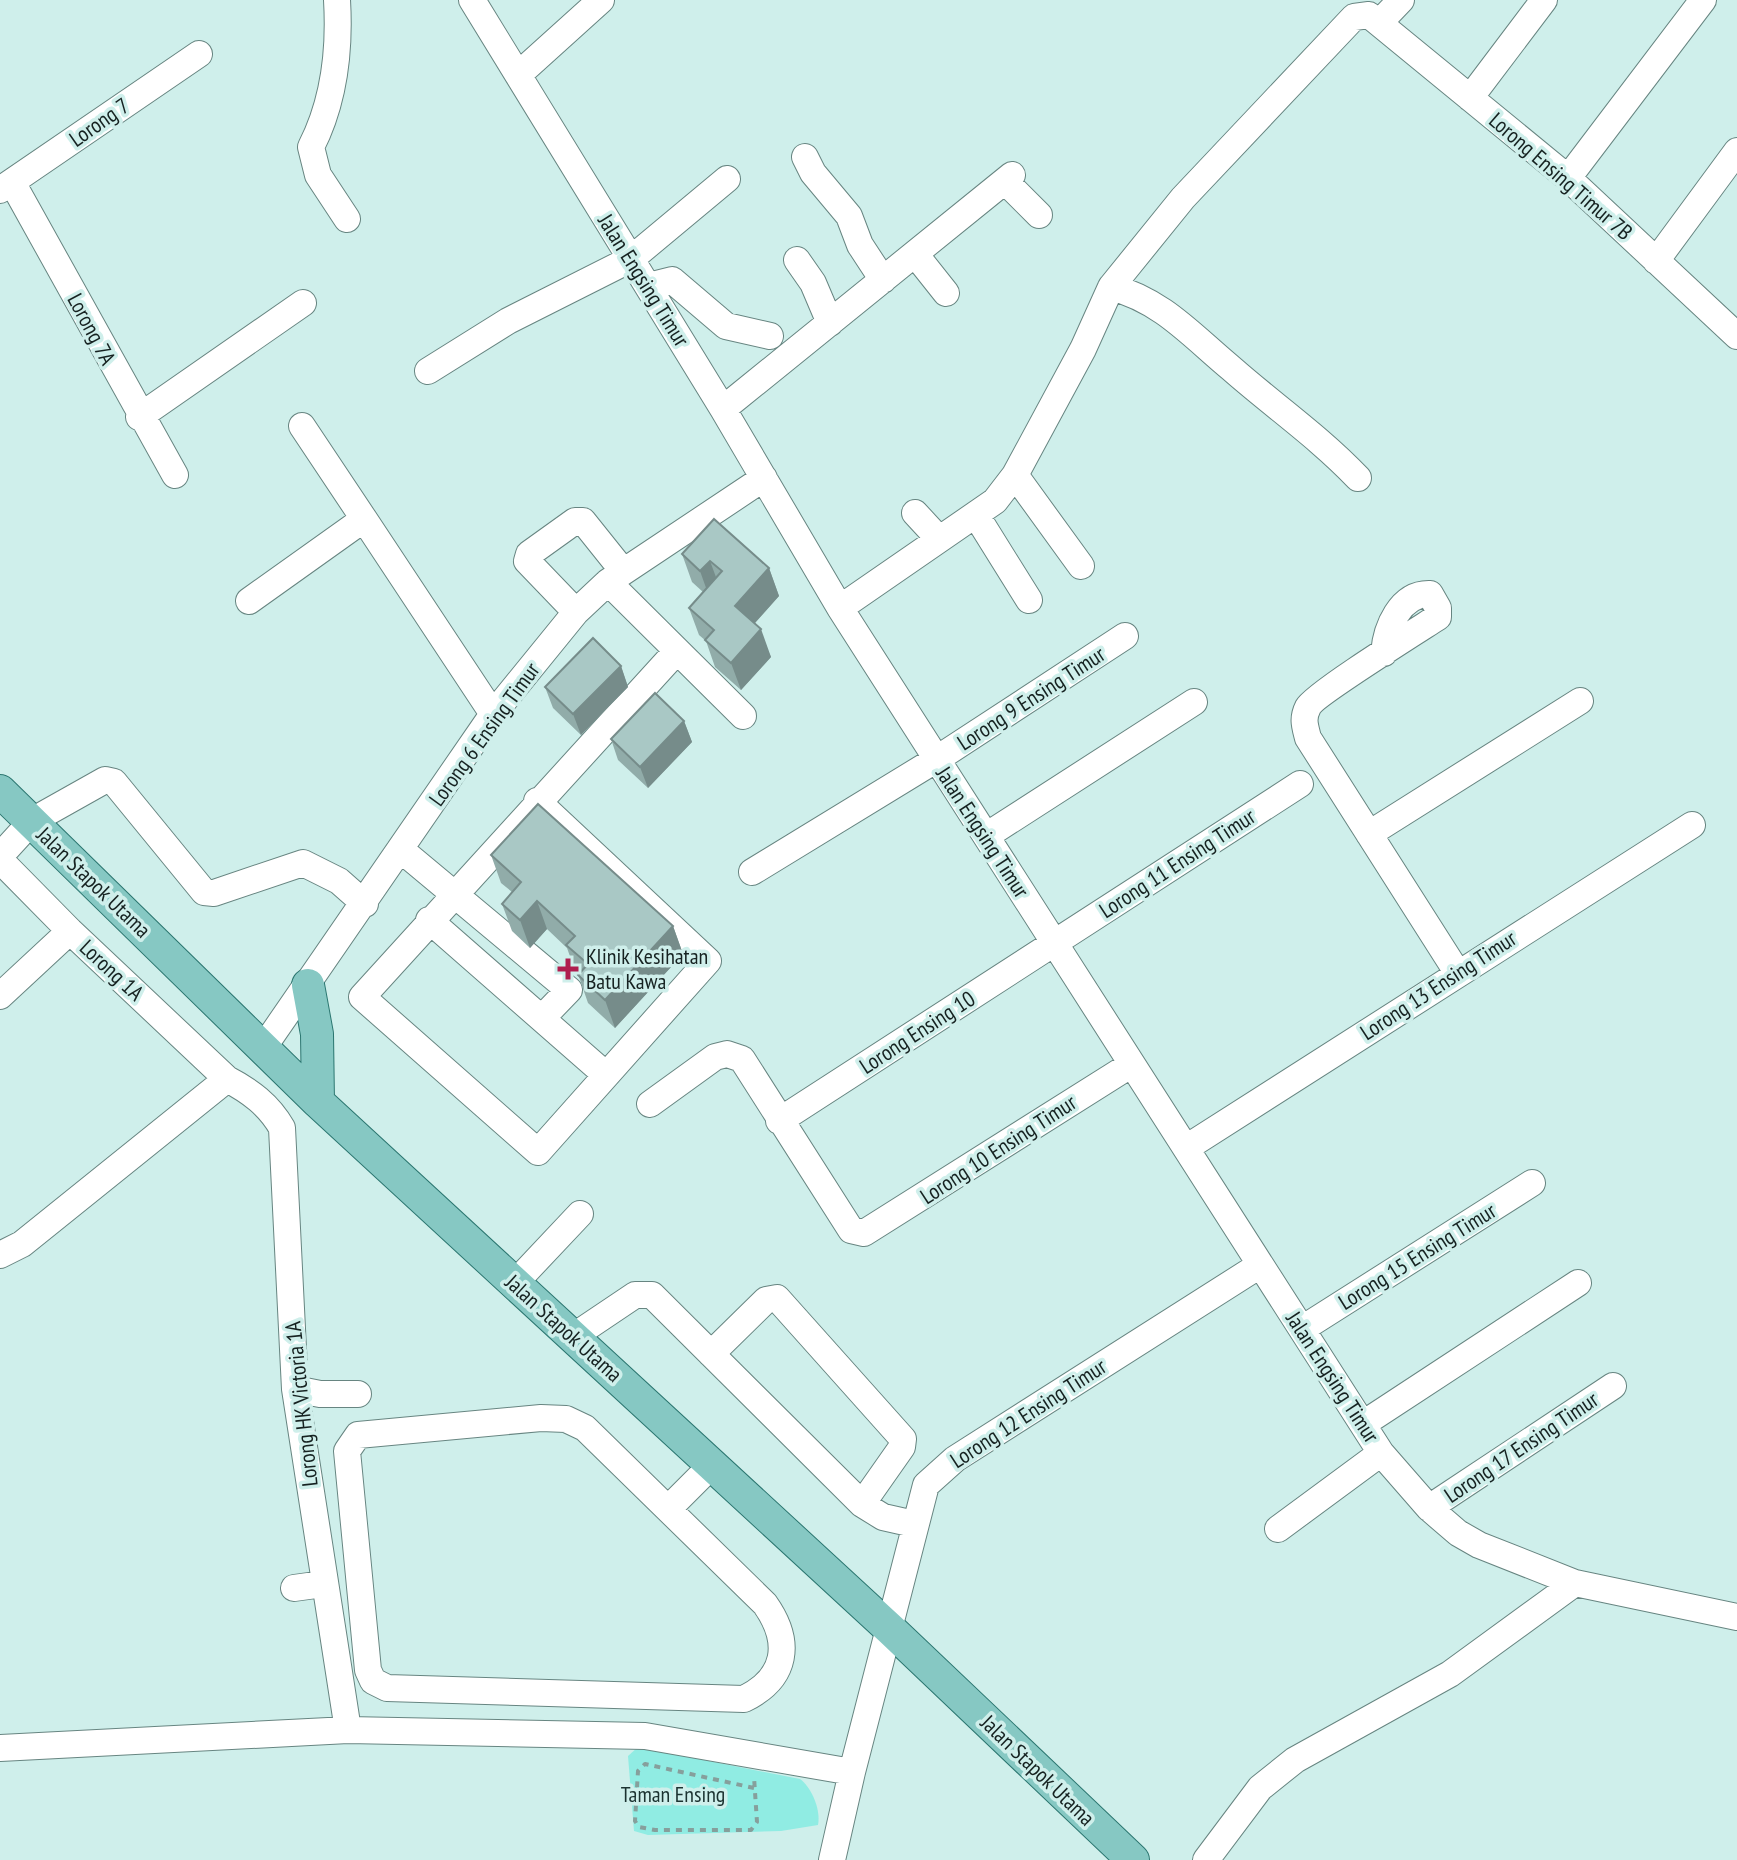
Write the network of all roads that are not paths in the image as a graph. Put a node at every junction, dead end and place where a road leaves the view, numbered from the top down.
1 (337, 0) edge
2 (472, 0) edge
3 (601, 0) edge
4 (1401, 0) edge
5 (1544, 0) edge
6 (1703, 0) edge
7 (1379, 23) junction
8 (199, 54) dead end
9 (518, 75) junction
10 (1470, 98) junction
11 (1737, 151) edge
12 (805, 157) dead end
13 (1568, 178) junction
14 (727, 179) dead end
15 (6, 186) edge
16 (1039, 215) dead end
17 (347, 219) dead end
18 (915, 254) junction
19 (631, 259) junction
20 (797, 260) dead end
21 (1656, 261) junction
22 (883, 280) junction
23 (648, 286) junction
24 (1111, 287) junction
25 (946, 293) dead end
26 (303, 303) dead end
27 (830, 323) junction
28 (770, 336) dead end
29 (1737, 336) edge
30 (428, 371) dead end
31 (723, 409) junction
32 (139, 417) junction
33 (302, 426) dead end
34 (175, 475) dead end
35 (1015, 475) junction
36 (764, 478) junction
37 (1358, 478) dead end
38 (915, 513) dead end
39 (976, 515) junction
40 (364, 519) junction
41 (939, 539) junction
42 (1081, 566) dead end
43 (615, 577) junction
44 (1029, 600) dead end
45 (249, 601) dead end
46 (840, 608) junction
47 (576, 612) junction
48 (1125, 636) dead end
49 (675, 653) junction
50 (1384, 653) dead end
51 (1580, 701) dead end
52 (1194, 702) dead end
53 (493, 714) junction
54 (743, 716) dead end
55 (937, 759) junction
56 (1300, 784) dead end
57 (0, 791) edge
58 (537, 801) junction
59 (32, 821) junction
60 (1692, 825) dead end
61 (1369, 834) junction
62 (986, 836) junction
63 (400, 849) junction
64 (0, 858) edge
65 (752, 872) dead end
66 (452, 895) junction
67 (365, 904) junction
68 (429, 920) junction
69 (70, 931) junction
70 (1054, 943) junction
71 (1457, 972) junction
72 (308, 985) junction
73 (0, 996) edge
74 (543, 1017) junction
75 (263, 1048) junction
76 (1132, 1064) junction
77 (606, 1075) junction
78 (237, 1084) junction
79 (318, 1102) junction
80 (650, 1104) dead end
81 (779, 1121) junction
82 (1186, 1148) junction
83 (1532, 1183) dead end
84 (580, 1214) dead end
85 (0, 1255) edge
86 (1260, 1265) junction
87 (1578, 1283) dead end
88 (514, 1284) junction
89 (1302, 1329) junction
90 (574, 1336) junction
91 (711, 1354) junction
92 (1613, 1386) dead end
93 (295, 1389) junction
94 (358, 1394) dead end
95 (1363, 1424) junction
96 (1381, 1453) junction
97 (712, 1465) junction
98 (862, 1504) junction
99 (1429, 1508) junction
100 (668, 1509) junction
101 (914, 1524) junction
102 (1278, 1529) dead end
103 (1575, 1583) junction
104 (323, 1584) junction
105 (294, 1588) dead end
106 (1737, 1617) edge
107 (890, 1629) junction
108 (558, 1692) junction
109 (348, 1730) junction
110 (557, 1734) junction
111 (0, 1748) edge
112 (852, 1772) junction
113 (832, 1860) edge
114 (1133, 1860) edge
115 (1206, 1860) edge

1 - 17 street
2 - 9 street, Jalan Engsing Timur
3 - 9 street
4 - 7 street
5 - 10 street
6 - 13 street
7 - 10 street, Lorong Ensing Timur 7B
7 - 24 street
8 - 15 street, Lorong 7
9 - 19 street, Jalan Engsing Timur
10 - 13 street, Lorong Ensing Timur 7B
11 - 21 street
12 - 22 street
13 - 21 street, Lorong Ensing Timur 7B
14 - 19 street
15 - 32 street, Lorong 7A
16 - 18 street
18 - 22 street
18 - 25 street
19 - 23 street, Jalan Engsing Timur
19 - 30 street
20 - 27 street
21 - 29 street, Lorong Ensing Timur 7B
22 - 27 street
23 - 28 street
23 - 31 street, Jalan Engsing Timur
24 - 35 street
24 - 37 street
26 - 32 street
27 - 31 street
31 - 36 street, Jalan Engsing Timur
32 - 34 street, Lorong 7A
33 - 40 street
35 - 39 street
35 - 42 street
36 - 43 street, Lorong 6 Ensing Timur
36 - 46 street, Jalan Engsing Timur
38 - 41 street
39 - 41 street
39 - 44 street
40 - 45 street
40 - 53 street
41 - 46 street
43 - 47 street, Lorong 6 Ensing Timur
43 - 47 street
43 - 49 street
46 - 55 street, Jalan Engsing Timur
47 - 53 street, Lorong 6 Ensing Timur
48 - 55 street, Lorong 9 Ensing Timur
49 - 54 street
49 - 58 street
50 - 61 street
51 - 61 street
52 - 62 street
53 - 63 street, Lorong 6 Ensing Timur
55 - 62 street, Jalan Engsing Timur
55 - 65 street, Lorong 9 Ensing Timur
56 - 70 street, Lorong 11 Ensing Timur
57 - 59 main road, Jalan Stapok Utama
58 - 66 street
58 - 77 street
59 - 64 street
59 - 67 street
59 - 75 main road, Jalan Stapok Utama
60 - 71 street, Lorong 13 Ensing Timur
61 - 71 street
62 - 70 street, Jalan Engsing Timur
63 - 66 street
63 - 67 street, Lorong 6 Ensing Timur
64 - 69 street, Lorong 1A
66 - 68 street
66 - 74 street
67 - 72 street, Lorong 6 Ensing Timur
68 - 74 street
68 - 77 street
69 - 73 street
69 - 78 street, Lorong 1A
70 - 76 street, Jalan Engsing Timur
70 - 81 street, Lorong Ensing 10
71 - 82 street, Lorong 13 Ensing Timur
72 - 75 street, Lorong 6 Ensing Timur
72 - 79 main road
74 - 77 street
75 - 79 main road, Jalan Stapok Utama
76 - 81 street, Lorong 10 Ensing Timur
76 - 82 street, Jalan Engsing Timur
78 - 85 street
78 - 93 street, Lorong HK Victoria 1A
79 - 88 main road, Jalan Stapok Utama
80 - 81 street
82 - 86 street, Jalan Engsing Timur
83 - 89 street, Lorong 15 Ensing Timur
84 - 88 street
86 - 89 street, Jalan Engsing Timur
86 - 101 street, Lorong 12 Ensing Timur
87 - 95 street
88 - 90 main road, Jalan Stapok Utama
89 - 95 street, Jalan Engsing Timur
90 - 91 street
90 - 97 main road, Jalan Stapok Utama
91 - 98 street
91 - 98 street
92 - 99 street, Lorong 17 Ensing Timur
93 - 94 street
93 - 104 street, Lorong HK Victoria 1A
95 - 96 street, Jalan Engsing Timur
96 - 99 street, Jalan Engsing Timur
96 - 102 street
97 - 100 street
97 - 107 main road, Jalan Stapok Utama
98 - 101 street
99 - 103 street, Jalan Engsing Timur
100 - 108 street
100 - 108 street
101 - 107 street, Lorong 12 Ensing Timur
103 - 106 street, Jalan Engsing Timur
103 - 115 street
104 - 105 street
104 - 109 street, Lorong HK Victoria 1A
107 - 112 street
107 - 114 main road, Jalan Stapok Utama
108 - 110 street
109 - 110 street
109 - 111 street
110 - 112 street
112 - 113 street

